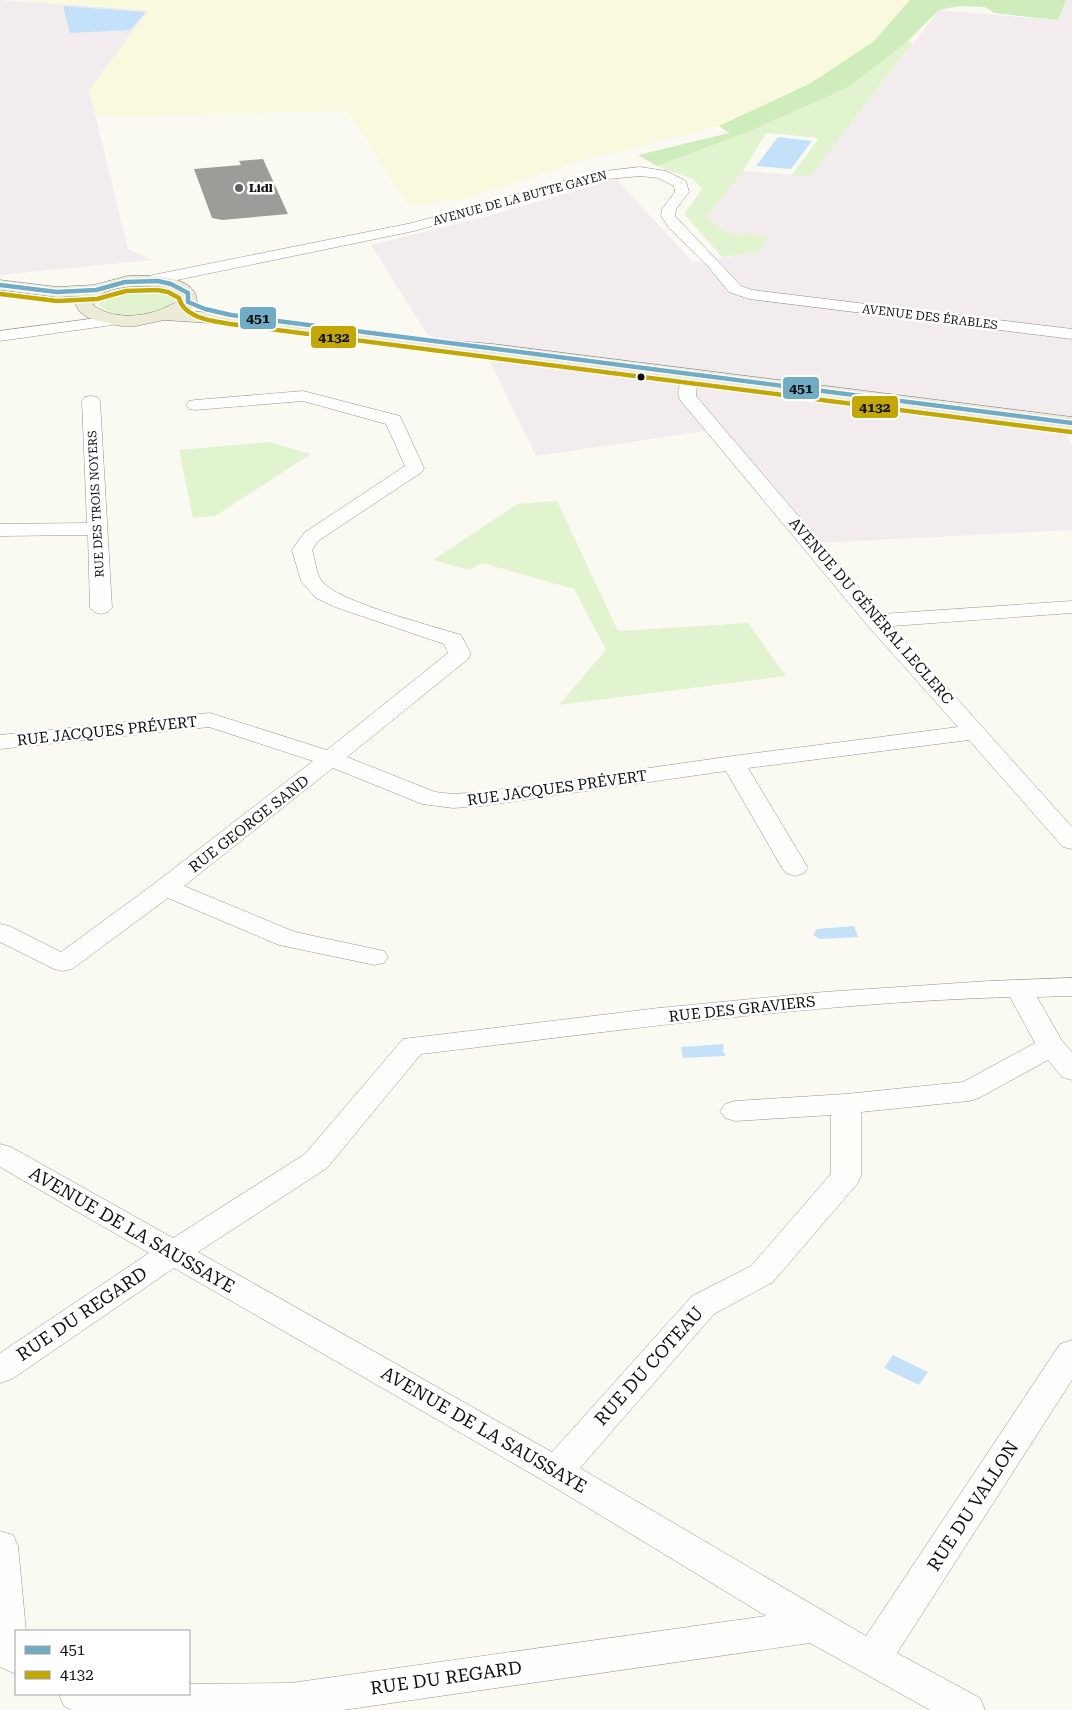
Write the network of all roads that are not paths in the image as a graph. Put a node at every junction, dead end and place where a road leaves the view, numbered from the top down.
1 (201, 269) junction
2 (148, 281) junction
3 (0, 285) edge
4 (0, 291) edge
5 (185, 295) junction
6 (789, 299) joint
7 (89, 301) junction
8 (166, 315) junction
9 (120, 320) junction
10 (60, 329) junction
11 (1072, 334) edge
12 (0, 336) edge
13 (493, 350) junction
14 (694, 376) junction
15 (91, 401) dead end
16 (195, 406) dead end
17 (1072, 423) edge
18 (98, 529) junction
19 (0, 530) edge
20 (1072, 607) edge
21 (101, 608) dead end
22 (876, 621) junction
23 (975, 732) junction
24 (0, 742) edge
25 (331, 759) junction
26 (733, 763) junction
27 (1072, 842) edge
28 (795, 868) dead end
29 (166, 888) junction
30 (0, 932) edge
31 (375, 957) dead end
32 (1072, 987) edge
33 (1018, 988) junction
34 (413, 1046) joint
35 (1051, 1046) junction
36 (1072, 1070) edge
37 (846, 1104) junction
38 (735, 1111) dead end
39 (0, 1154) edge
40 (173, 1253) junction
41 (1072, 1353) edge
42 (0, 1370) edge
43 (556, 1471) junction
44 (0, 1546) edge
45 (814, 1626) junction
46 (15, 1656) edge
47 (873, 1658) junction
48 (80, 1695) edge
49 (966, 1710) edge

1 - 2 street, AVENUE DE LA BUTTE GAYEN
1 - 5 street
1 - 6 street, AVENUE DE LA BUTTE GAYEN
2 - 5 main road
2 - 7 main road
3 - 7 main road
4 - 7 main road
5 - 8 main road
5 - 13 main road
6 - 11 street, AVENUE DES ÉRABLES
7 - 9 main road
7 - 10 street
8 - 9 main road
8 - 13 main road
9 - 10 street
10 - 12 street
13 - 14 main road
14 - 17 main road
14 - 22 street, AVENUE DU GÉNÉRAL LECLERC
15 - 18 street, RUE DES TROIS NOYERS
16 - 25 street, RUE GEORGE SAND
18 - 19 street
18 - 21 street, RUE DES TROIS NOYERS
20 - 22 street
22 - 23 street, AVENUE DU GÉNÉRAL LECLERC
23 - 26 street, RUE JACQUES PRÉVERT
23 - 27 street, AVENUE DU GÉNÉRAL LECLERC
24 - 25 street, RUE JACQUES PRÉVERT
25 - 26 street, RUE JACQUES PRÉVERT
25 - 29 street, RUE GEORGE SAND
26 - 28 street
29 - 30 street, RUE GEORGE SAND
29 - 31 street, RUE GEORGE SAND
32 - 33 street, RUE DES GRAVIERS
33 - 34 street, RUE DES GRAVIERS
33 - 35 street
34 - 40 street, RUE DU REGARD
35 - 36 street
35 - 37 street
37 - 38 street
37 - 43 street, RUE DU COTEAU
39 - 40 street, AVENUE DE LA SAUSSAYE
40 - 42 street, RUE DU REGARD
40 - 43 street, AVENUE DE LA SAUSSAYE
41 - 47 street, RUE DU VALLON
43 - 45 street, AVENUE DE LA SAUSSAYE
44 - 46 street
45 - 47 street, AVENUE DE LA SAUSSAYE
45 - 48 street, RUE DU REGARD
47 - 49 street, AVENUE DE LA SAUSSAYE

